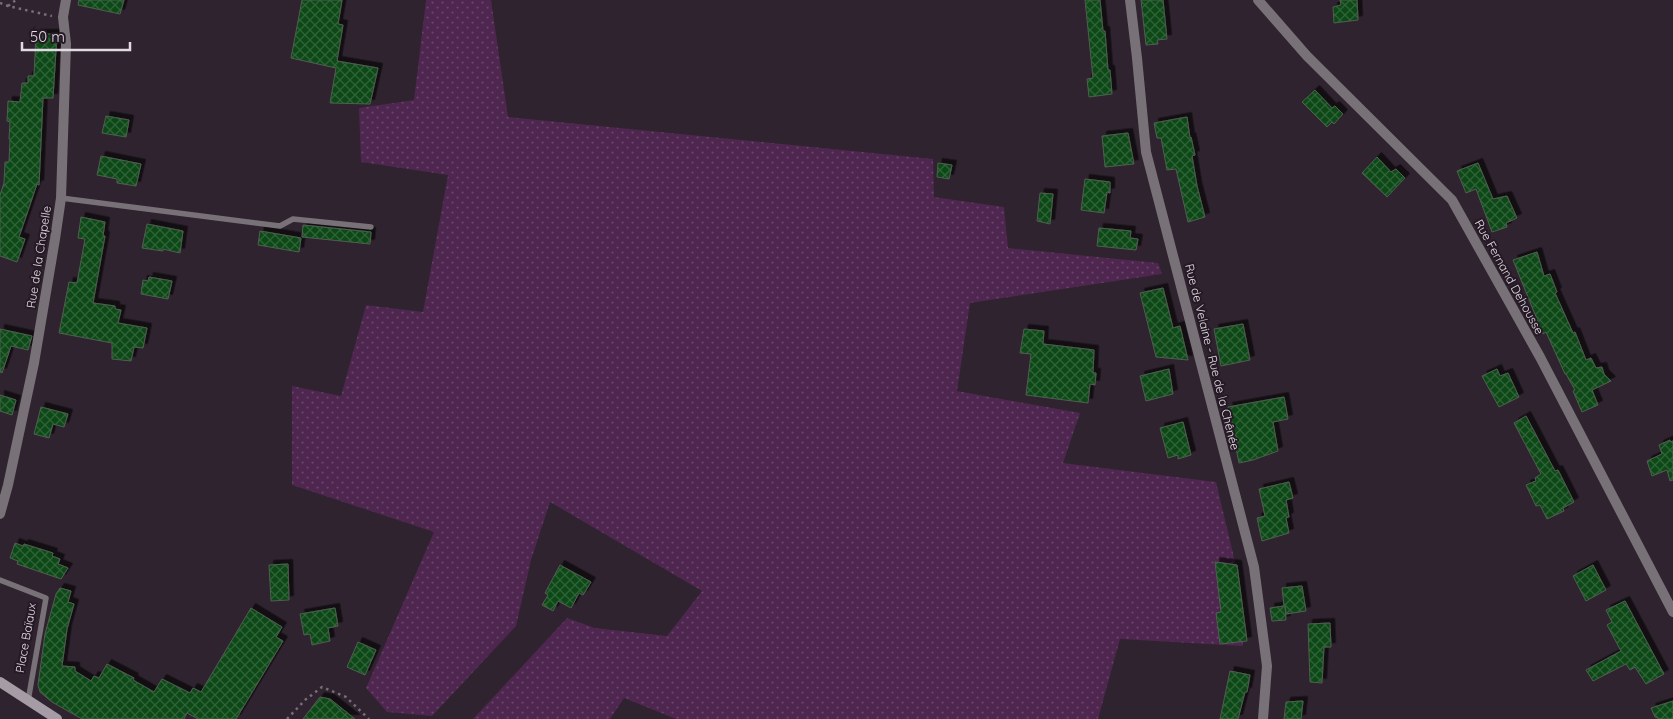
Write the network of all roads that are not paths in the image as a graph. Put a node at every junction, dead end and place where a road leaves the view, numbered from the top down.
1 (66, 0) edge
2 (1130, 0) edge
3 (1258, 0) edge
4 (60, 198) junction
5 (372, 227) dead end
6 (0, 514) edge
7 (0, 580) edge
8 (1673, 612) edge
9 (0, 682) edge
10 (28, 701) junction
11 (57, 719) edge
12 (1263, 719) edge

1 - 4 street, Rue de la Chapelle
2 - 12 street, Rue de Velaine - Rue de la Chênée
3 - 8 street, Rue Fernand Dehousse
4 - 5 lane
4 - 6 street, Rue de la Chapelle
7 - 10 lane, Place Baïaux
9 - 10 main road, Place Baïaux
10 - 11 main road, Place Baïaux

